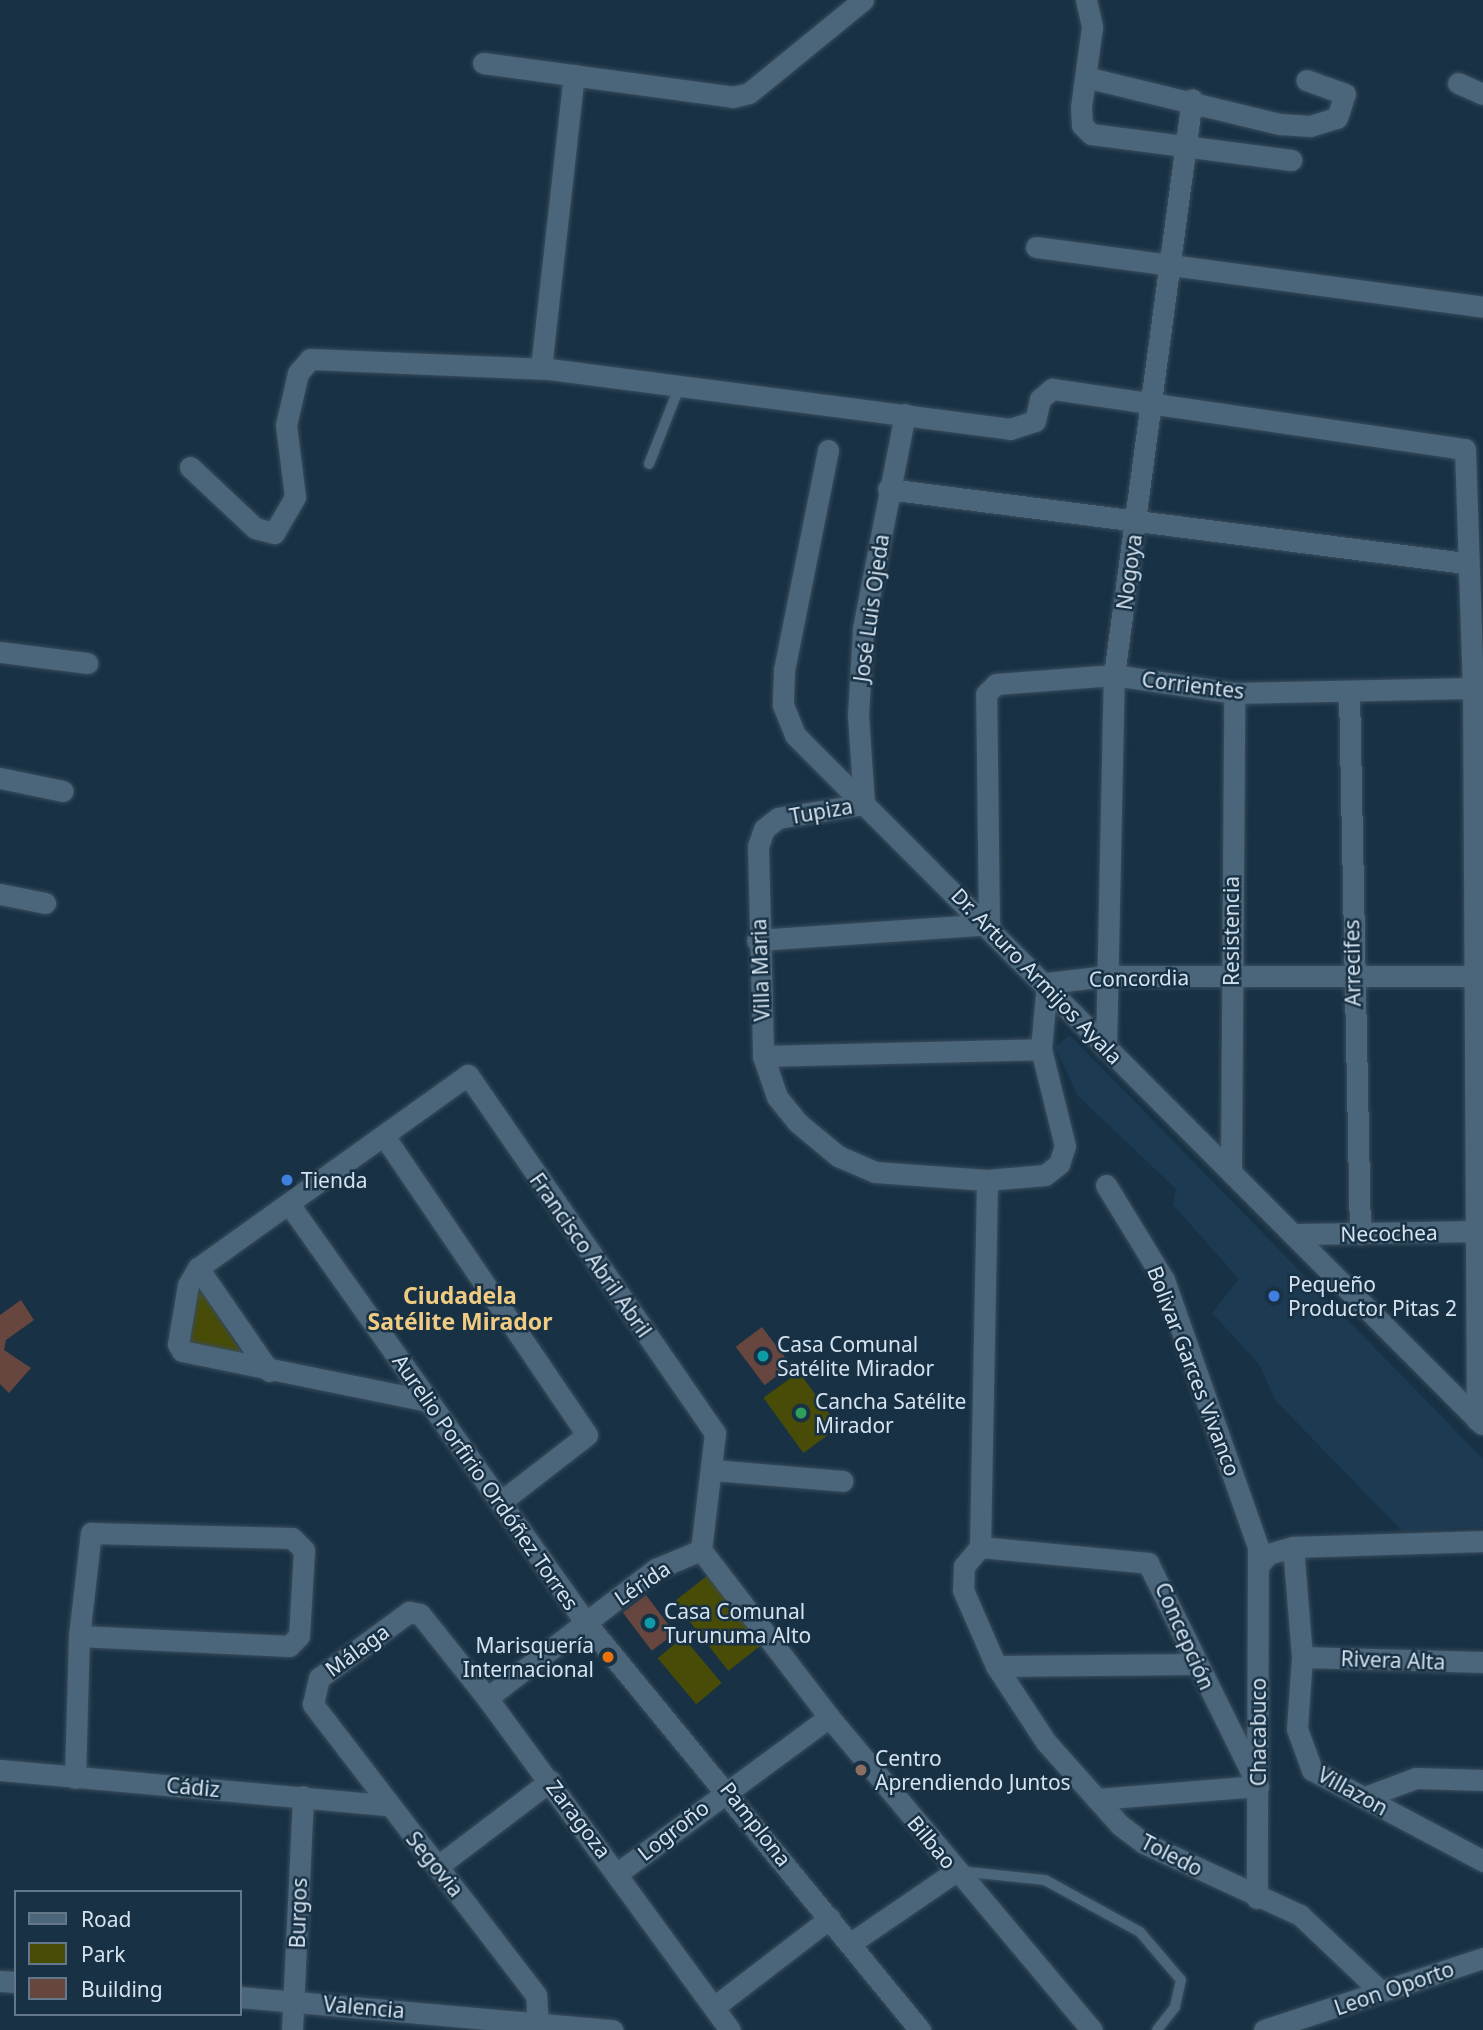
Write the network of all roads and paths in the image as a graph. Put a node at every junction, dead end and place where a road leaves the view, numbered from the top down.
1 (863, 0) edge
2 (1086, 0) edge
3 (483, 63) dead end
4 (574, 75) junction
5 (1086, 77) junction
6 (1306, 79) dead end
7 (1458, 83) dead end
8 (1483, 94) edge
9 (1192, 99) junction
10 (1185, 145) junction
11 (1291, 160) dead end
12 (1036, 247) dead end
13 (1171, 267) junction
14 (1483, 307) edge
15 (541, 368) junction
16 (681, 383) junction
17 (1152, 402) junction
18 (905, 414) junction
19 (828, 450) dead end
20 (649, 464) dead end
21 (190, 467) dead end
22 (888, 489) junction
23 (1136, 517) junction
24 (1465, 563) junction
25 (0, 652) edge
26 (87, 663) dead end
27 (1114, 674) junction
28 (1478, 687) edge
29 (1349, 691) junction
30 (1234, 693) junction
31 (0, 778) edge
32 (63, 791) dead end
33 (864, 804) junction
34 (778, 818) joint
35 (0, 894) edge
36 (45, 903) dead end
37 (989, 924) junction
38 (757, 940) junction
39 (1107, 976) junction
40 (1480, 976) edge
41 (1231, 978) junction
42 (1352, 978) junction
43 (1047, 983) junction
44 (1106, 1048) junction
45 (1041, 1049) junction
46 (763, 1056) junction
47 (384, 1136) junction
48 (1231, 1169) junction
49 (988, 1180) junction
50 (1106, 1185) dead end
51 (289, 1204) junction
52 (1480, 1231) edge
53 (1294, 1234) junction
54 (1360, 1234) junction
55 (198, 1268) junction
56 (269, 1371) junction
57 (428, 1401) junction
58 (1480, 1423) edge
59 (713, 1470) junction
60 (843, 1481) dead end
61 (503, 1500) junction
62 (1483, 1541) edge
63 (1293, 1546) junction
64 (981, 1547) junction
65 (701, 1550) junction
66 (1258, 1566) junction
67 (419, 1614) joint
68 (586, 1623) junction
69 (79, 1636) junction
70 (1302, 1657) junction
71 (1483, 1662) edge
72 (1195, 1664) junction
73 (996, 1666) junction
74 (487, 1698) junction
75 (313, 1704) joint
76 (829, 1717) junction
77 (0, 1770) edge
78 (75, 1778) junction
79 (1483, 1780) edge
80 (550, 1781) junction
81 (1258, 1786) junction
82 (728, 1788) junction
83 (303, 1796) junction
84 (1365, 1797) junction
85 (1097, 1799) junction
86 (386, 1805) junction
87 (1483, 1861) edge
88 (438, 1866) junction
89 (956, 1871) junction
90 (619, 1872) junction
91 (1257, 1898) junction
92 (830, 1918) junction
93 (851, 1943) junction
94 (1481, 1963) edge
95 (1380, 1991) junction
96 (242, 1997) edge
97 (295, 2001) junction
98 (713, 2007) junction
99 (539, 2026) edge
100 (292, 2030) edge
101 (613, 2030) edge
102 (730, 2030) edge
103 (920, 2030) edge
104 (1092, 2030) edge
105 (1157, 2030) edge
106 (1264, 2030) edge

1 - 4 street
2 - 5 street
3 - 4 street
4 - 15 street
5 - 9 street
5 - 10 street
6 - 9 street
7 - 8 street
9 - 10 street, Nogoya
10 - 11 street
10 - 13 street, Nogoya
12 - 13 street
13 - 14 street
13 - 17 street, Nogoya
15 - 16 street
15 - 21 street
16 - 18 street
16 - 20 lane
17 - 18 street
17 - 23 street, Nogoya
17 - 24 street
18 - 22 street, José Luis Ojeda
19 - 33 street, Dr. Arturo Armijos Ayala
22 - 23 street
22 - 33 street, José Luis Ojeda
23 - 24 street
23 - 27 street, Nogoya
24 - 28 street
25 - 26 street
27 - 30 street, Corrientes
27 - 37 street, Corrientes
27 - 39 street, Nogoya
28 - 29 street, Corrientes
28 - 40 street
29 - 30 street, Corrientes
29 - 42 street, Arrecifes
30 - 41 street, Resistencia
31 - 32 street
33 - 34 street, Tupiza
33 - 37 street, Dr. Arturo Armijos Ayala
34 - 38 street, Villa Maria
35 - 36 street
37 - 38 street
37 - 43 street, Dr. Arturo Armijos Ayala
38 - 46 street, Villa Maria
39 - 41 street, Concordia
39 - 43 street, Concordia
39 - 44 street, Nogoya
40 - 42 street, Concordia
40 - 52 street
41 - 42 street, Concordia
41 - 48 street, Resistencia
42 - 54 street, Arrecifes
43 - 44 street, Dr. Arturo Armijos Ayala
43 - 45 street
44 - 48 street, Dr. Arturo Armijos Ayala
45 - 46 street
45 - 49 street, Villa Maria
46 - 49 street, Villa Maria
47 - 51 street
47 - 59 street, Francisco Abril Abril
47 - 61 street
48 - 53 street, Dr. Arturo Armijos Ayala
49 - 64 street
50 - 66 street, Bolivar Garces Vivanco
51 - 55 street
51 - 57 street, Aurelio Porfirio Ordóñez Torres
52 - 54 street, Necochea
52 - 58 street
53 - 54 street, Necochea
53 - 58 street, Dr. Arturo Armijos Ayala
55 - 56 street
55 - 56 street
56 - 57 street
57 - 61 street, Aurelio Porfirio Ordóñez Torres
59 - 60 street
59 - 65 street
61 - 68 street, Aurelio Porfirio Ordóñez Torres
62 - 63 street
63 - 66 street
63 - 70 street, Villazon
64 - 72 street, Concepción
64 - 73 street, Toledo
65 - 68 street, Lérida
65 - 76 street, Bilbao
66 - 81 street, Chacabuco
67 - 74 street, Zaragoza
67 - 75 street, Málaga
68 - 74 street, Lérida
68 - 82 street, Pamplona
69 - 69 street
69 - 78 street
70 - 71 street, Rivera Alta
70 - 84 street, Villazon
72 - 73 street
72 - 81 street, Concepción
73 - 85 street, Toledo
74 - 80 street, Zaragoza
75 - 86 street, Segovia
76 - 82 street, Logroño
76 - 89 street, Bilbao
77 - 78 street, Cádiz
78 - 83 street, Cádiz
79 - 84 street
80 - 88 street
80 - 90 street, Zaragoza
81 - 85 street
81 - 91 street, Chacabuco
82 - 90 street, Logroño
82 - 92 street, Pamplona
83 - 86 street, Cádiz
83 - 97 street, Burgos
84 - 87 street, Villazon
85 - 91 street, Toledo
86 - 88 street, Segovia
88 - 99 street, Segovia
89 - 93 street
89 - 104 street, Bilbao
89 - 105 lane
90 - 98 street, Zaragoza
91 - 95 street, Toledo
92 - 93 street, Pamplona
92 - 98 street
93 - 103 street, Pamplona
94 - 95 street, Leon Oporto
95 - 106 street, Leon Oporto
96 - 97 street, Valencia
97 - 99 street, Valencia
97 - 100 street, Burgos
98 - 102 street, Zaragoza
99 - 101 street, Valencia

